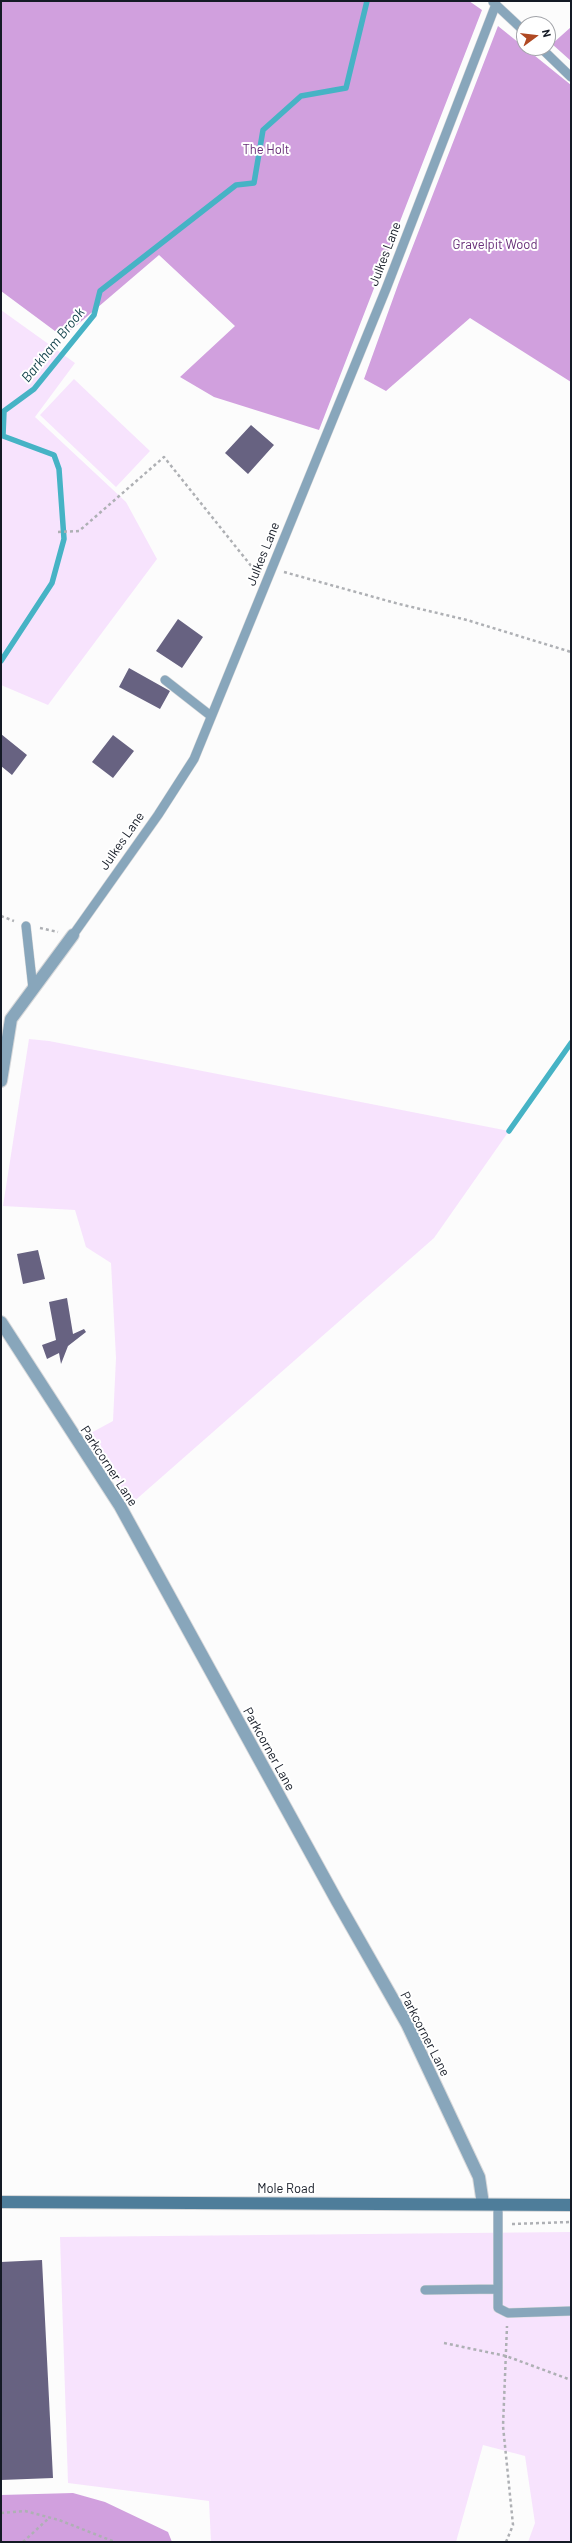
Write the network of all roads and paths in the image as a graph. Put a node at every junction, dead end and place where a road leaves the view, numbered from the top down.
1 (494, 3) edge
2 (516, 24) edge
3 (549, 56) edge
4 (571, 77) edge
5 (58, 532) dead end
6 (272, 569) junction
7 (266, 584) junction
8 (571, 652) edge
9 (165, 680) dead end
10 (211, 716) junction
11 (26, 926) dead end
12 (73, 935) joint
13 (33, 989) junction
14 (1, 1081) edge
15 (1, 1322) edge
16 (1, 2202) edge
17 (483, 2204) junction
18 (498, 2204) junction
19 (571, 2205) edge
20 (571, 2222) edge
21 (498, 2224) junction
22 (498, 2289) junction
23 (425, 2290) dead end
24 (571, 2312) edge
25 (508, 2313) junction
26 (444, 2343) dead end
27 (506, 2356) junction
28 (571, 2380) edge
29 (1, 2513) edge
30 (49, 2517) junction
31 (23, 2542) edge
32 (115, 2542) edge
33 (506, 2542) edge

1 - 2 lane
1 - 6 lane, Julkes Lane
3 - 4 lane
5 - 7 path
6 - 7 lane, Julkes Lane
6 - 8 path
7 - 10 lane, Julkes Lane
9 - 10 lane
10 - 12 lane, Julkes Lane
11 - 13 lane
12 - 13 street, Julkes Lane
13 - 14 street, Julkes Lane
15 - 17 street, Parkcorner Lane
16 - 17 main road, Mole Road
17 - 18 main road, Mole Road
18 - 19 main road, Mole Road
18 - 21 lane
20 - 21 path
21 - 22 lane
22 - 23 lane
22 - 25 lane
24 - 25 lane
25 - 27 path
26 - 27 path
27 - 28 path
27 - 33 path
29 - 30 path
30 - 31 path
30 - 32 path

